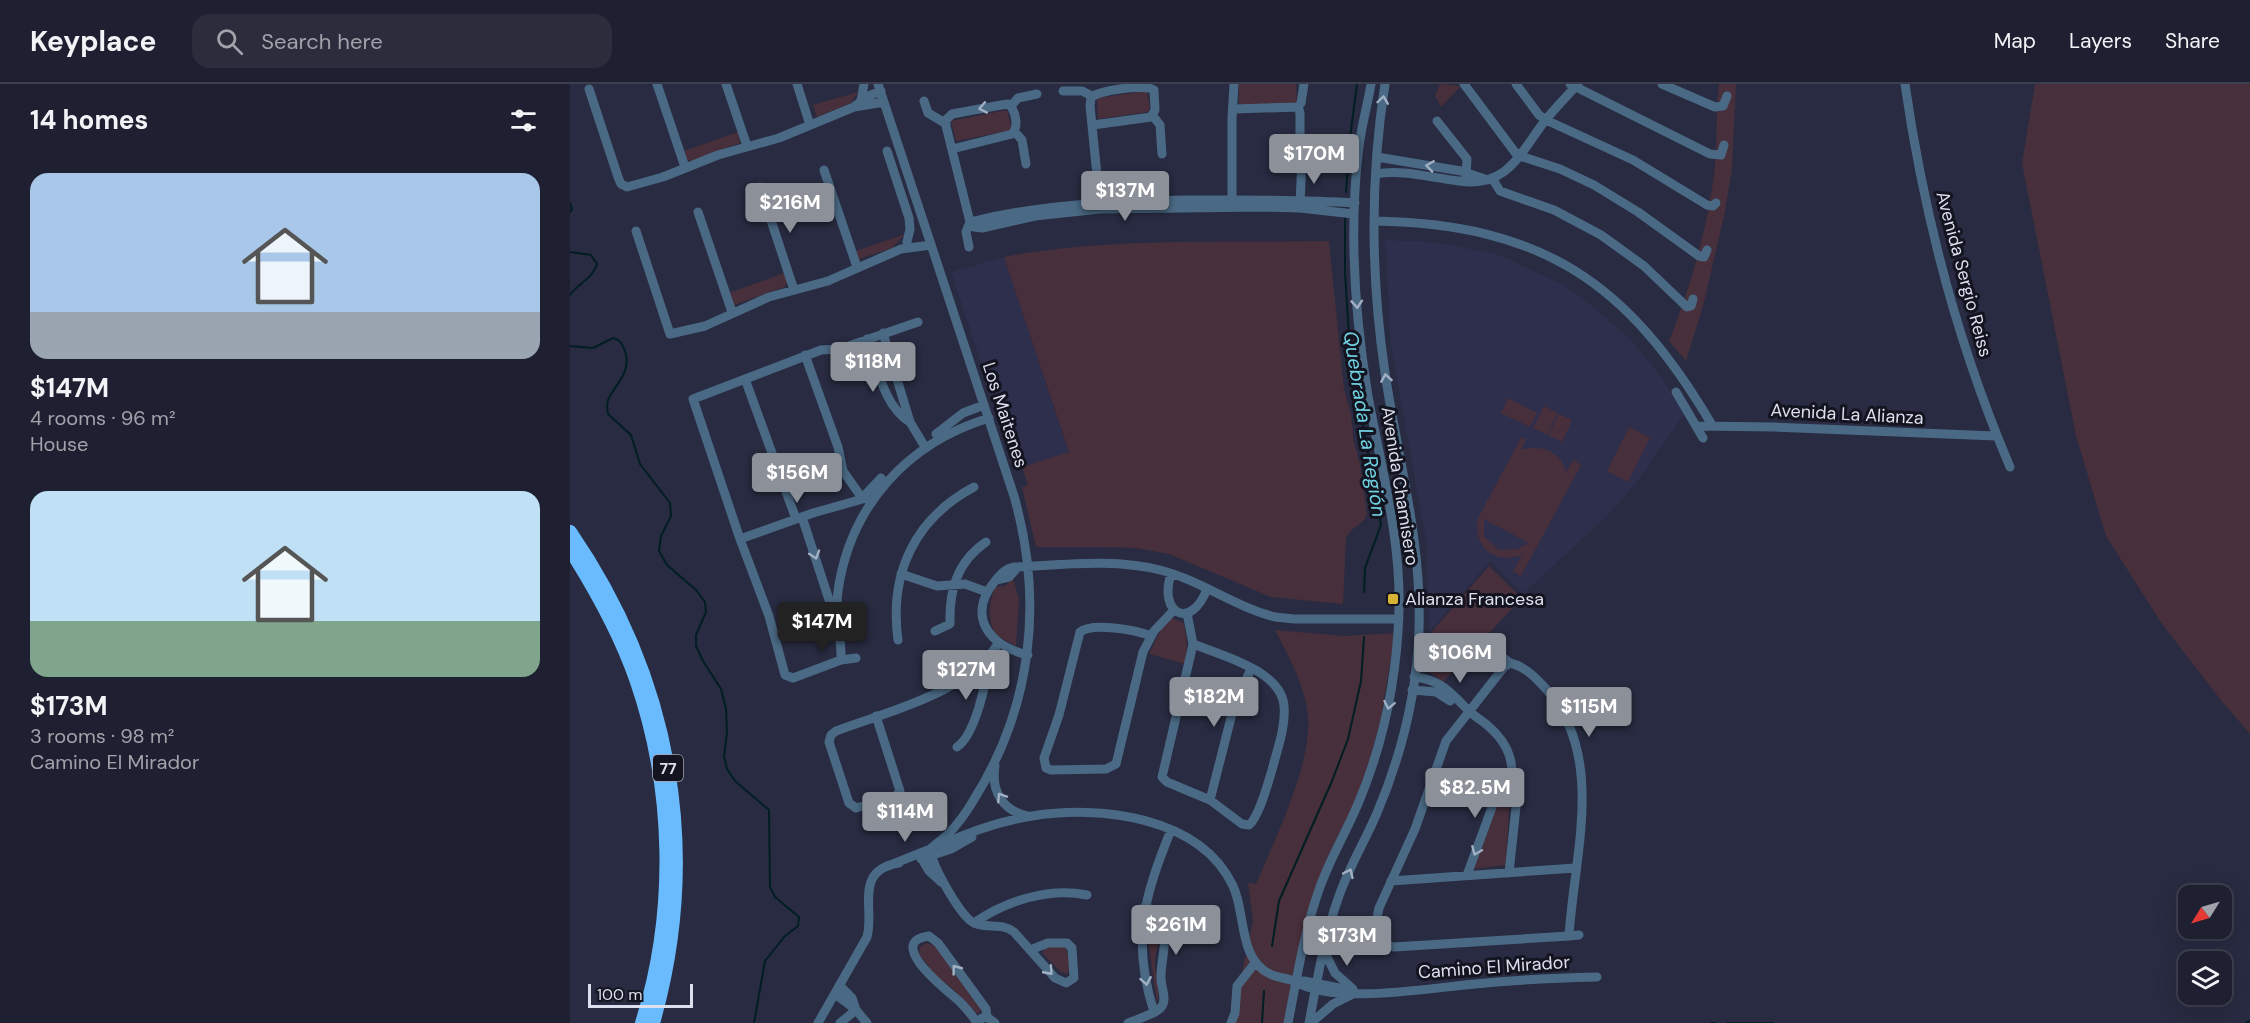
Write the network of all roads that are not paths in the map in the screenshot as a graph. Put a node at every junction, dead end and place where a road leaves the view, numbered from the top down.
1 (657, 84) edge
2 (726, 84) edge
3 (797, 84) edge
4 (864, 84) edge
5 (1234, 84) edge
6 (1304, 84) edge
7 (1371, 84) edge
8 (1385, 84) edge
9 (1464, 84) edge
10 (1516, 84) edge
11 (1662, 84) edge
12 (1905, 84) edge
13 (1574, 85) edge
14 (1154, 86) edge
15 (879, 87) edge
16 (589, 89) dead end
17 (1063, 91) dead end
18 (1037, 94) dead end
19 (1092, 96) junction
20 (1727, 96) dead end
21 (924, 101) dead end
22 (884, 102) junction
23 (858, 104) junction
24 (1011, 105) junction
25 (1298, 107) junction
26 (1234, 109) junction
27 (1153, 116) junction
28 (1365, 118) junction
29 (1546, 120) junction
30 (1437, 121) dead end
31 (945, 123) junction
32 (1380, 123) junction
33 (810, 125) junction
34 (1093, 125) junction
35 (1015, 132) junction
36 (1300, 137) dead end
37 (1724, 145) dead end
38 (747, 146) junction
39 (952, 149) junction
40 (887, 151) dead end
41 (1162, 154) dead end
42 (1520, 156) junction
43 (1377, 157) junction
44 (1302, 158) dead end
45 (1026, 164) dead end
46 (685, 167) junction
47 (824, 170) dead end
48 (1376, 174) junction
49 (1466, 178) junction
50 (1490, 179) junction
51 (760, 186) dead end
52 (1232, 203) junction
53 (1355, 203) junction
54 (1716, 203) dead end
55 (1300, 204) junction
56 (1100, 205) junction
57 (698, 212) dead end
58 (1354, 214) junction
59 (1375, 220) junction
60 (970, 222) junction
61 (636, 231) dead end
62 (927, 232) junction
63 (904, 245) junction
64 (931, 245) junction
65 (969, 247) dead end
66 (1707, 250) dead end
67 (857, 267) junction
68 (794, 290) junction
69 (1693, 299) dead end
70 (732, 312) junction
71 (918, 322) dead end
72 (884, 333) junction
73 (867, 339) junction
74 (805, 355) junction
75 (745, 379) junction
76 (1676, 392) dead end
77 (984, 405) junction
78 (988, 418) junction
79 (910, 422) junction
80 (1712, 425) junction
81 (1697, 426) junction
82 (1996, 436) junction
83 (1703, 438) dead end
84 (923, 445) junction
85 (2010, 467) dead end
86 (974, 487) dead end
87 (867, 499) junction
88 (799, 518) junction
89 (570, 532) edge
90 (740, 539) junction
91 (986, 542) dead end
92 (570, 549) edge
93 (1029, 566) junction
94 (901, 574) junction
95 (1171, 574) junction
96 (953, 585) junction
97 (1207, 589) junction
98 (987, 592) junction
99 (833, 595) junction
100 (1174, 609) junction
101 (1187, 613) junction
102 (1399, 619) junction
103 (935, 631) dead end
104 (1151, 636) junction
105 (898, 640) dead end
106 (998, 644) junction
107 (1192, 644) junction
108 (1496, 652) dead end
109 (1028, 655) junction
110 (856, 658) dead end
111 (841, 660) junction
112 (986, 661) junction
113 (1510, 663) junction
114 (1396, 664) junction
115 (1251, 669) junction
116 (1415, 672) junction
117 (1412, 690) junction
118 (1468, 710) junction
119 (876, 716) junction
120 (957, 747) dead end
121 (996, 762) junction
122 (1508, 796) junction
123 (1210, 800) junction
124 (1030, 816) junction
125 (1174, 832) junction
126 (928, 855) junction
127 (1575, 868) junction
128 (1509, 873) junction
129 (1467, 875) junction
130 (1391, 881) junction
131 (1087, 895) dead end
132 (1144, 907) junction
133 (997, 910) junction
134 (974, 923) junction
135 (1000, 925) junction
136 (1580, 935) dead end
137 (1569, 936) junction
138 (1030, 950) junction
139 (1324, 950) junction
140 (1255, 963) junction
141 (1597, 977) dead end
142 (1296, 982) junction
143 (1316, 986) junction
144 (837, 990) junction
145 (1358, 992) junction
146 (856, 1010) junction
147 (1154, 1012) junction
148 (993, 1021) edge
149 (642, 1023) edge
150 (653, 1023) edge
151 (818, 1023) edge
152 (840, 1023) edge
153 (867, 1023) edge
154 (977, 1023) edge
155 (1128, 1023) edge
156 (1231, 1023) edge
157 (1288, 1023) edge
158 (1310, 1023) edge

1 - 46 street
2 - 38 street
3 - 33 street
4 - 23 street
5 - 26 street
6 - 25 street
7 - 28 street, Avenida Chamisero
32 -> 8 street, Avenida Chamisero
9 - 42 street
10 - 29 street
11 - 20 street
12 - 82 street, Avenida Sergio Reiss
13 - 29 street
13 - 37 street
14 - 19 street
14 - 27 street
15 - 22 street, Los Maitenes
15 - 23 street
16 - 46 street
17 - 19 street
18 - 24 street
19 - 34 street
21 - 31 street
22 - 23 street
22 - 62 street, Los Maitenes
23 - 33 street
24 -> 31 street
24 - 35 street
25 - 26 street
25 - 36 street
26 - 52 street
27 - 34 street
27 - 41 street
28 - 32 street
28 - 53 street, Avenida Chamisero
29 - 42 street
29 - 54 street
30 - 49 street
31 - 39 street
32 - 43 street, Avenida Chamisero
33 - 38 street
34 - 56 street
35 - 39 street
35 - 45 street
38 - 46 street
39 - 60 street
40 - 63 street
42 - 50 street
42 - 66 street
43 - 48 street, Avenida Chamisero
49 -> 43 street
44 - 55 street
47 - 67 street
48 - 49 street
48 - 59 street, Avenida Chamisero
49 - 50 street
50 - 69 street
51 - 68 street
52 - 55 street
52 - 56 street
53 - 55 street
53 - 58 street, Avenida Chamisero
55 - 58 street
56 - 60 street
57 - 70 street
58 -> 102 street, Avenida Chamisero
59 - 80 street
116 -> 59 street, Avenida Chamisero
60 - 65 street
61 - 70 street
62 - 63 street
62 - 64 street, Los Maitenes
63 - 64 street
63 - 67 street
64 - 77 street, Los Maitenes
67 - 68 street
68 - 70 street
71 - 72 street
72 - 73 street
72 - 79 street
73 - 74 street
73 - 79 street
74 - 75 street
74 - 87 street
75 - 88 street
75 - 90 street
76 - 81 street
77 - 78 street, Los Maitenes
77 - 84 street
78 - 84 street
78 - 93 street, Los Maitenes
79 - 84 street
80 - 81 street, Avenida La Alianza
80 - 82 street, Avenida La Alianza
81 - 83 street
82 - 85 street, Avenida Sergio Reiss
84 - 87 street
86 - 94 street
87 - 88 street
87 - 99 street
88 - 90 street
88 -> 99 street
89 - 150 highway, 77
90 - 111 street
91 - 96 street
92 - 149 highway, 77
93 - 95 street
93 - 98 street
93 - 109 street, Los Maitenes
94 - 96 street
94 - 105 street
95 - 97 street
95 - 100 street
96 - 98 street
96 - 103 street
97 - 101 street
97 - 102 street
98 - 106 street
99 - 111 street
100 - 101 street
100 - 104 street
101 - 107 street
102 - 114 street, Avenida Chamisero
104 - 104 street
106 - 109 street
106 - 112 street
107 - 115 street
107 - 123 street
108 - 113 street
109 - 121 street, Los Maitenes
110 - 111 street
112 - 119 street
112 - 120 street
113 - 118 street
113 - 127 street
114 - 116 street
114 -> 142 street, Avenida Chamisero
115 - 123 street
115 - 123 street
116 - 117 street, Avenida Chamisero
116 - 118 street
117 - 118 street
139 -> 117 street, Avenida Chamisero
118 - 122 street
118 - 130 street
119 - 119 street
124 -> 121 street, Los Maitenes
121 - 126 street, Los Maitenes
122 - 128 street
122 -> 129 street
124 - 125 street
124 - 126 street
125 - 132 street
125 - 140 street
126 - 134 street
126 - 144 street
127 - 128 street
127 - 137 street
128 - 129 street
129 - 130 street
130 - 137 street
131 - 133 street
132 -> 147 street
132 - 147 street
133 - 134 street
133 - 135 street
134 - 135 street
135 - 138 street
136 - 137 street
138 -> 138 street
139 - 143 street, Avenida Chamisero
139 - 145 street
140 - 142 street, Camino El Mirador
140 - 156 street
141 - 145 street, Camino El Mirador
142 - 143 street, Camino El Mirador
142 - 157 street, Avenida Chamisero
143 - 145 street, Camino El Mirador
143 - 158 street, Avenida Chamisero
144 - 146 street
144 - 151 street
145 - 158 street
146 - 152 street
146 - 153 street
147 - 155 street
148 - 154 street
148 -> 154 street

